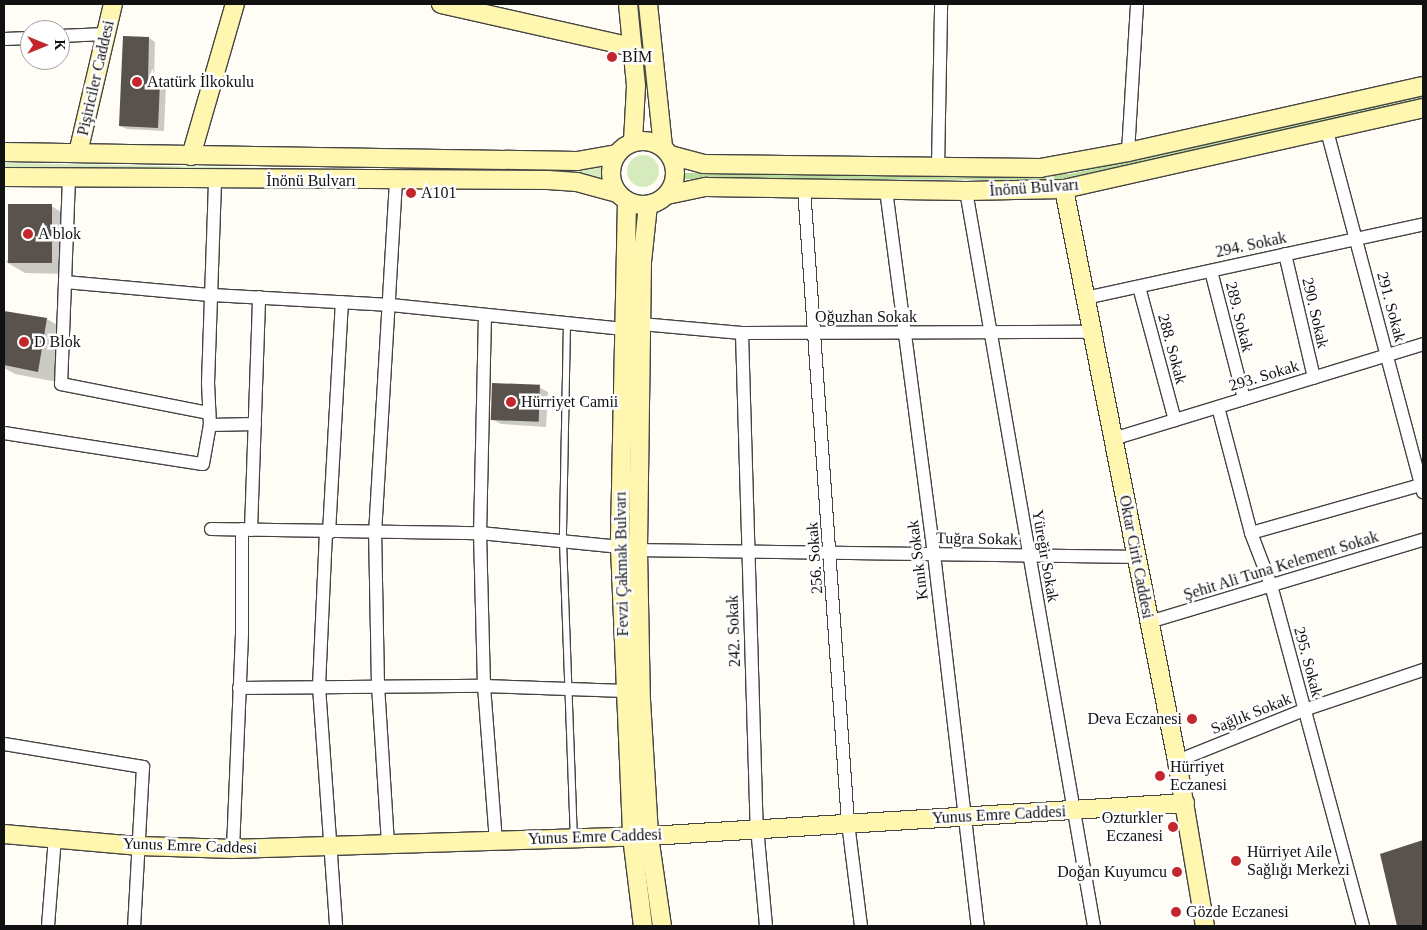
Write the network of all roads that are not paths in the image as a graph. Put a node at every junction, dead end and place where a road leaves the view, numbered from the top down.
1 (113, 4) edge
2 (235, 4) edge
3 (441, 4) edge
4 (628, 4) edge
5 (648, 4) edge
6 (941, 4) edge
7 (1137, 4) edge
8 (106, 34) junction
9 (70, 36) edge
10 (20, 38) edge
11 (4, 39) edge
12 (632, 47) junction
13 (1423, 86) edge
14 (1423, 108) edge
15 (1327, 131) junction
16 (633, 141) junction
17 (667, 151) junction
18 (4, 152) edge
19 (1128, 152) junction
20 (78, 153) junction
21 (616, 154) junction
22 (190, 156) junction
23 (938, 167) junction
24 (4, 177) edge
25 (69, 178) junction
26 (215, 181) junction
27 (396, 181) junction
28 (804, 188) junction
29 (1064, 189) junction
30 (886, 190) junction
31 (966, 192) junction
32 (667, 195) junction
33 (622, 197) junction
34 (648, 205) junction
35 (1423, 224) edge
36 (1356, 239) junction
37 (1285, 254) junction
38 (1211, 271) junction
39 (65, 282) junction
40 (1139, 287) junction
41 (212, 295) junction
42 (259, 297) junction
43 (1086, 298) junction
44 (342, 302) junction
45 (391, 304) junction
46 (485, 315) junction
47 (567, 323) junction
48 (641, 324) junction
49 (624, 329) junction
50 (1092, 332) junction
51 (742, 333) junction
52 (817, 333) junction
53 (906, 333) junction
54 (992, 333) junction
55 (1423, 344) edge
56 (1387, 356) junction
57 (1314, 378) junction
58 (1244, 399) junction
59 (1218, 407) junction
60 (210, 419) junction
61 (1175, 420) junction
62 (255, 424) junction
63 (4, 433) edge
64 (1113, 439) junction
65 (1422, 488) edge
66 (211, 528) dead end
67 (247, 529) junction
68 (327, 533) junction
69 (480, 533) junction
70 (1251, 533) junction
71 (375, 534) junction
72 (1423, 540) edge
73 (562, 541) junction
74 (620, 547) junction
75 (638, 550) junction
76 (747, 552) junction
77 (831, 553) junction
78 (934, 554) junction
79 (1028, 556) junction
80 (1135, 557) junction
81 (1271, 585) junction
82 (1149, 622) junction
83 (1423, 670) edge
84 (378, 686) junction
85 (484, 686) junction
86 (319, 687) junction
87 (240, 688) junction
88 (566, 689) junction
89 (624, 692) junction
90 (1304, 710) junction
91 (4, 744) edge
92 (1177, 761) junction
93 (1185, 803) junction
94 (1073, 811) junction
95 (964, 818) junction
96 (848, 823) junction
97 (757, 828) junction
98 (4, 834) edge
99 (641, 836) junction
100 (55, 838) junction
101 (574, 838) junction
102 (496, 841) junction
103 (388, 844) junction
104 (139, 846) junction
105 (332, 846) junction
106 (233, 849) junction
107 (48, 926) edge
108 (134, 926) edge
109 (336, 926) edge
110 (643, 926) edge
111 (662, 926) edge
112 (766, 926) edge
113 (861, 926) edge
114 (978, 926) edge
115 (1094, 926) edge
116 (1205, 926) edge
117 (1363, 926) edge

1 - 8 street, Pişiriciler Caddesi
2 - 22 street
3 - 12 street
4 - 12 street
5 - 17 street
6 - 23 street
7 - 19 street
8 - 9 street
8 - 20 street, Pişiriciler Caddesi
10 - 11 street
12 - 16 street
13 - 19 street, İnönü Bulvarı
14 - 15 street, İnönü Bulvarı
15 - 29 street, İnönü Bulvarı
15 - 36 street, 291. Sokak
16 - 17 street
16 - 21 street
17 - 23 street, İnönü Bulvarı
17 - 32 street
18 - 20 street
19 - 23 street, İnönü Bulvarı
20 - 22 street
21 - 22 street
21 - 33 street
24 - 25 street, İnönü Bulvarı
25 - 26 street, İnönü Bulvarı
25 - 39 street
26 - 27 street, İnönü Bulvarı
26 - 41 street
27 - 33 street, İnönü Bulvarı
27 - 45 street
28 - 30 street, İnönü Bulvarı
28 - 32 street, İnönü Bulvarı
28 - 52 street, 256. Sokak
29 - 31 street, İnönü Bulvarı
29 - 43 street, Oktar Cirit Caddesi
30 - 31 street, İnönü Bulvarı
30 - 53 street, Kınık Sokak
31 - 54 street, Yüreğir Sokak
32 - 34 street
33 - 34 street
33 - 49 street, Fevzi Çakmak Bulvarı
34 - 48 street, Fevzi Çakmak Bulvarı
35 - 36 street, 294. Sokak
36 - 37 street, 294. Sokak
36 - 56 street, 291. Sokak
37 - 38 street, 294. Sokak
37 - 57 street, 290. Sokak
38 - 40 street, 294. Sokak
38 - 58 street, 289. Sokak
39 - 41 street
39 - 60 street
40 - 43 street, 294. Sokak
40 - 61 street, 288. Sokak
41 - 42 street
41 - 60 street
42 - 44 street
42 - 62 street
43 - 50 street, Oktar Cirit Caddesi
44 - 45 street
44 - 68 street
45 - 46 street
45 - 71 street
46 - 47 street
46 - 69 street
47 - 49 street
47 - 73 lane
48 - 51 street, Oğuzhan Sokak
48 - 75 street, Fevzi Çakmak Bulvarı
49 - 74 street, Fevzi Çakmak Bulvarı
50 - 54 street, Oğuzhan Sokak
50 - 64 street, Oktar Cirit Caddesi
51 - 52 street, Oğuzhan Sokak
51 - 76 street, 242. Sokak
52 - 53 street, Oğuzhan Sokak
52 - 77 street, 256. Sokak
53 - 54 street, Oğuzhan Sokak
53 - 78 street, Kınık Sokak
54 - 79 street, Yüreğir Sokak
55 - 56 street, 293. Sokak
56 - 57 street, 293. Sokak
56 - 65 street, 291. Sokak
57 - 58 street, 293. Sokak
58 - 59 street, 293. Sokak
59 - 61 street, 293. Sokak
59 - 70 street, 295. Sokak
60 - 62 street
60 - 63 street
61 - 64 street, 293. Sokak
62 - 67 street
64 - 80 street, Oktar Cirit Caddesi
65 - 70 street
66 - 67 street
67 - 68 street
67 - 87 street
68 - 71 street
68 - 86 street
69 - 71 street
69 - 73 street
69 - 85 street
70 - 81 street, 295. Sokak
71 - 84 street
72 - 81 street, Şehit Ali Tuna Kelement Sokak
73 - 74 street
73 - 88 lane
74 - 89 street, Fevzi Çakmak Bulvarı
75 - 76 street, Tuğra Sokak
75 - 99 street, Fevzi Çakmak Bulvarı
76 - 77 street, Tuğra Sokak
76 - 97 street, 242. Sokak
77 - 78 street, Tuğra Sokak
77 - 96 street, 256. Sokak
78 - 79 street, Tuğra Sokak
78 - 95 street, Kınık Sokak
79 - 80 street, Tuğra Sokak
79 - 94 street, Yüreğir Sokak
80 - 82 street, Oktar Cirit Caddesi
81 - 82 street, Şehit Ali Tuna Kelement Sokak
81 - 90 street, 295. Sokak
82 - 92 street, Oktar Cirit Caddesi
83 - 90 street, Sağlık Sokak
84 - 85 street
84 - 86 street
84 - 103 street
85 - 88 street
85 - 102 street
86 - 87 street
86 - 105 street
87 - 106 street
88 - 89 street
88 - 101 lane
89 - 99 street, Fevzi Çakmak Bulvarı
90 - 92 street, Sağlık Sokak
90 - 117 street, 295. Sokak
91 - 104 street
92 - 93 street, Oktar Cirit Caddesi
93 - 94 street, Yunus Emre Caddesi
93 - 116 street, Oktar Cirit Caddesi
94 - 95 street, Yunus Emre Caddesi
94 - 115 street, Yüreğir Sokak
95 - 96 street, Yunus Emre Caddesi
95 - 114 street, Kınık Sokak
96 - 97 street, Yunus Emre Caddesi
96 - 113 street, 256. Sokak
97 - 99 street, Yunus Emre Caddesi
97 - 112 street, 242. Sokak
98 - 100 street, Yunus Emre Caddesi
99 - 101 street, Yunus Emre Caddesi
99 - 110 street, Fevzi Çakmak Bulvarı
99 - 111 street, Fevzi Çakmak Bulvarı
100 - 104 street, Yunus Emre Caddesi
100 - 107 street
101 - 102 street, Yunus Emre Caddesi
102 - 103 street, Yunus Emre Caddesi
103 - 105 street, Yunus Emre Caddesi
104 - 106 street, Yunus Emre Caddesi
104 - 108 street
105 - 106 street, Yunus Emre Caddesi
105 - 109 street

